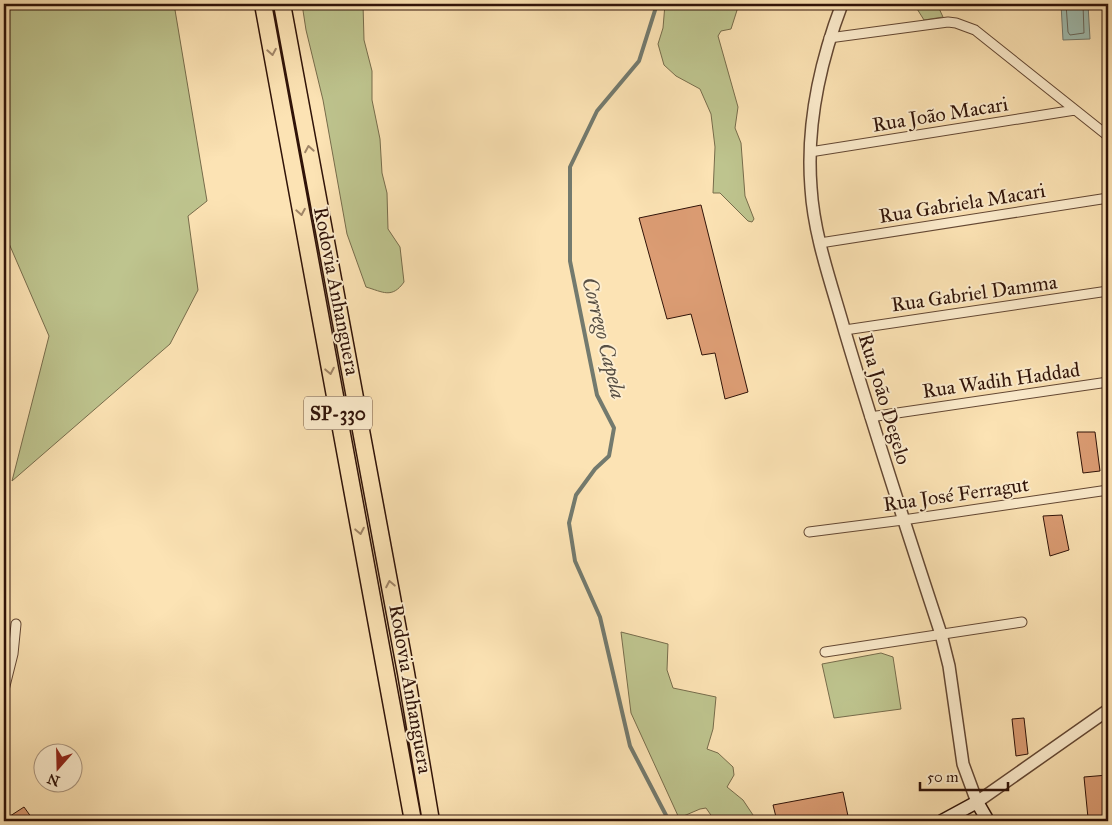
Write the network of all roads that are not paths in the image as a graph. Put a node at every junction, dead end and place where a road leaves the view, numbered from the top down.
1 (263, 4) edge
2 (282, 4) edge
3 (842, 4) edge
4 (829, 38) junction
5 (1075, 110) junction
6 (1108, 136) edge
7 (810, 152) junction
8 (1108, 198) edge
9 (820, 242) junction
10 (1108, 291) edge
11 (845, 330) junction
12 (1108, 382) edge
13 (870, 417) junction
14 (1108, 490) edge
15 (903, 520) junction
16 (809, 532) dead end
17 (1022, 622) dead end
18 (16, 624) dead end
19 (941, 634) junction
20 (825, 652) dead end
21 (4, 690) edge
22 (1108, 710) edge
23 (977, 802) junction
24 (413, 821) edge
25 (431, 821) edge
26 (942, 821) edge
27 (988, 821) edge

1 -> 24 highway, Rodovia Anhanguera / SP-330
25 -> 2 highway, Rodovia Anhanguera / SP-330
3 - 4 street, Rua João Degelo
4 - 5 street
4 - 7 street, Rua João Degelo
5 - 6 street
5 - 7 street, Rua João Macari
7 - 9 street, Rua João Degelo
8 - 9 street, Rua Gabriela Macari
9 - 11 street, Rua João Degelo
10 - 11 street, Rua Gabriel Damma
11 - 13 street, Rua João Degelo
12 - 13 street, Rua Wadih Haddad
13 - 15 street, Rua João Degelo
14 - 15 street, Rua José Ferragut
15 - 16 street, Rua José Ferragut
15 - 19 street, Rua João Degelo
17 - 19 street
18 - 21 street
19 - 20 street
19 - 23 street, Rua João Degelo
22 - 23 street
23 - 26 main road
23 - 27 main road

